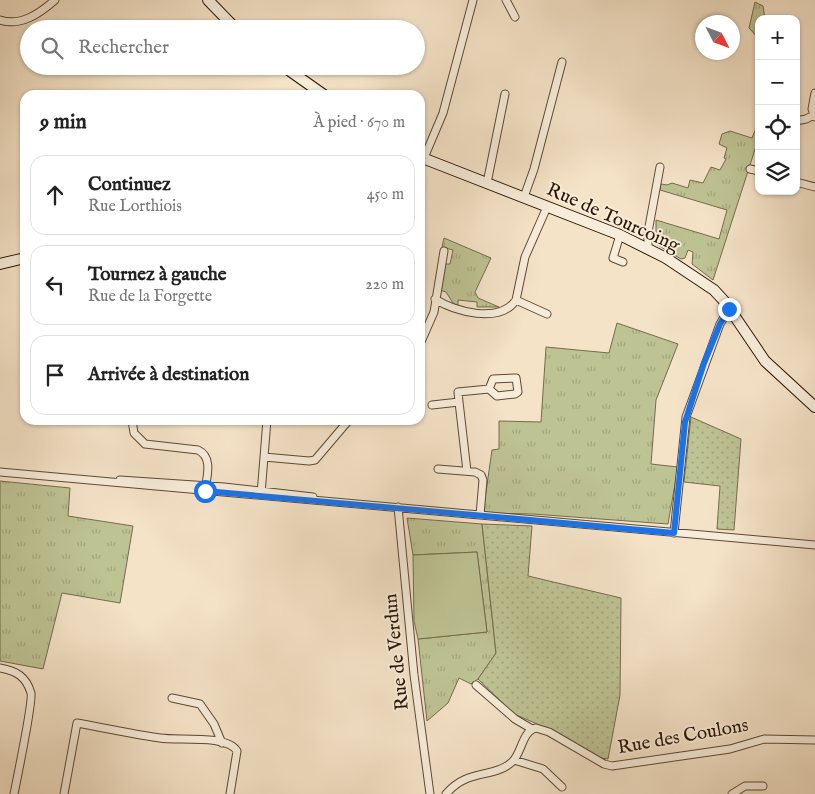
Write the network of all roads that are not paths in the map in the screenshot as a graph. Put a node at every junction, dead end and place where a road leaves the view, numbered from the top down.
1 (55, 0) edge
2 (208, 0) edge
3 (473, 0) edge
4 (506, 0) edge
5 (515, 18) dead end
6 (0, 20) edge
7 (20, 20) edge
8 (22, 20) edge
9 (227, 20) edge
10 (562, 62) dead end
11 (296, 75) edge
12 (317, 90) edge
13 (815, 93) edge
14 (506, 94) dead end
15 (814, 116) edge
16 (800, 120) edge
17 (425, 152) edge
18 (425, 159) edge
19 (660, 167) dead end
20 (750, 169) dead end
21 (755, 170) edge
22 (487, 183) junction
23 (800, 183) edge
24 (815, 187) edge
25 (524, 198) junction
26 (547, 207) junction
27 (620, 235) junction
28 (648, 248) junction
29 (444, 251) dead end
30 (20, 259) edge
31 (622, 262) dead end
32 (0, 264) edge
33 (435, 299) junction
34 (516, 300) junction
35 (729, 309) junction
36 (547, 314) dead end
37 (425, 333) edge
38 (760, 355) junction
39 (489, 389) dead end
40 (815, 400) edge
41 (459, 402) junction
42 (432, 405) dead end
43 (815, 407) edge
44 (133, 425) edge
45 (267, 425) edge
46 (344, 425) edge
47 (264, 457) junction
48 (467, 468) junction
49 (438, 469) dead end
50 (0, 472) edge
51 (205, 488) junction
52 (262, 493) junction
53 (398, 507) junction
54 (480, 515) junction
55 (674, 533) junction
56 (815, 545) edge
57 (0, 668) edge
58 (476, 686) dead end
59 (172, 698) dead end
60 (532, 729) junction
61 (815, 740) edge
62 (222, 743) junction
63 (514, 760) junction
64 (763, 786) dead end
65 (562, 788) dead end
66 (14, 794) edge
67 (64, 794) edge
68 (230, 794) edge
69 (430, 794) edge
70 (446, 794) edge
71 (732, 794) edge

1 - 8 street
2 - 9 main road
3 - 17 street
4 - 5 street
6 - 7 street
10 - 25 street
11 - 12 main road
13 - 15 street
14 - 22 street
15 - 16 street
18 - 22 main road, Rue de Tourcoing
19 - 28 street
20 - 21 street
22 - 25 main road, Rue de Tourcoing
23 - 24 street
25 - 26 main road, Rue de Tourcoing
26 - 27 main road, Rue de Tourcoing
26 - 34 street
27 - 28 main road, Rue de Tourcoing
27 - 31 street
28 - 35 main road, Rue de Tourcoing
29 - 33 street
30 - 32 main road
33 - 34 street
33 - 37 street
34 - 36 street
35 - 38 main road, Rue de Tourcoing
35 - 55 street
38 - 40 main road, Rue de Tourcoing
38 - 43 main road, Rue de Tourcoing
39 - 41 street
41 - 42 street
41 - 48 street
44 - 51 street
45 - 47 street
46 - 47 street
47 - 52 street
48 - 49 street
48 - 54 street
50 - 51 street
51 - 52 street
52 - 53 street
53 - 54 street
53 - 69 street, Rue de Verdun
54 - 55 street
55 - 56 street
57 - 66 street
58 - 60 street, Rue des Coulons
59 - 62 street
60 - 61 street, Rue des Coulons
60 - 63 street
62 - 67 street
62 - 68 street
63 - 65 street
63 - 70 street
64 - 71 street

